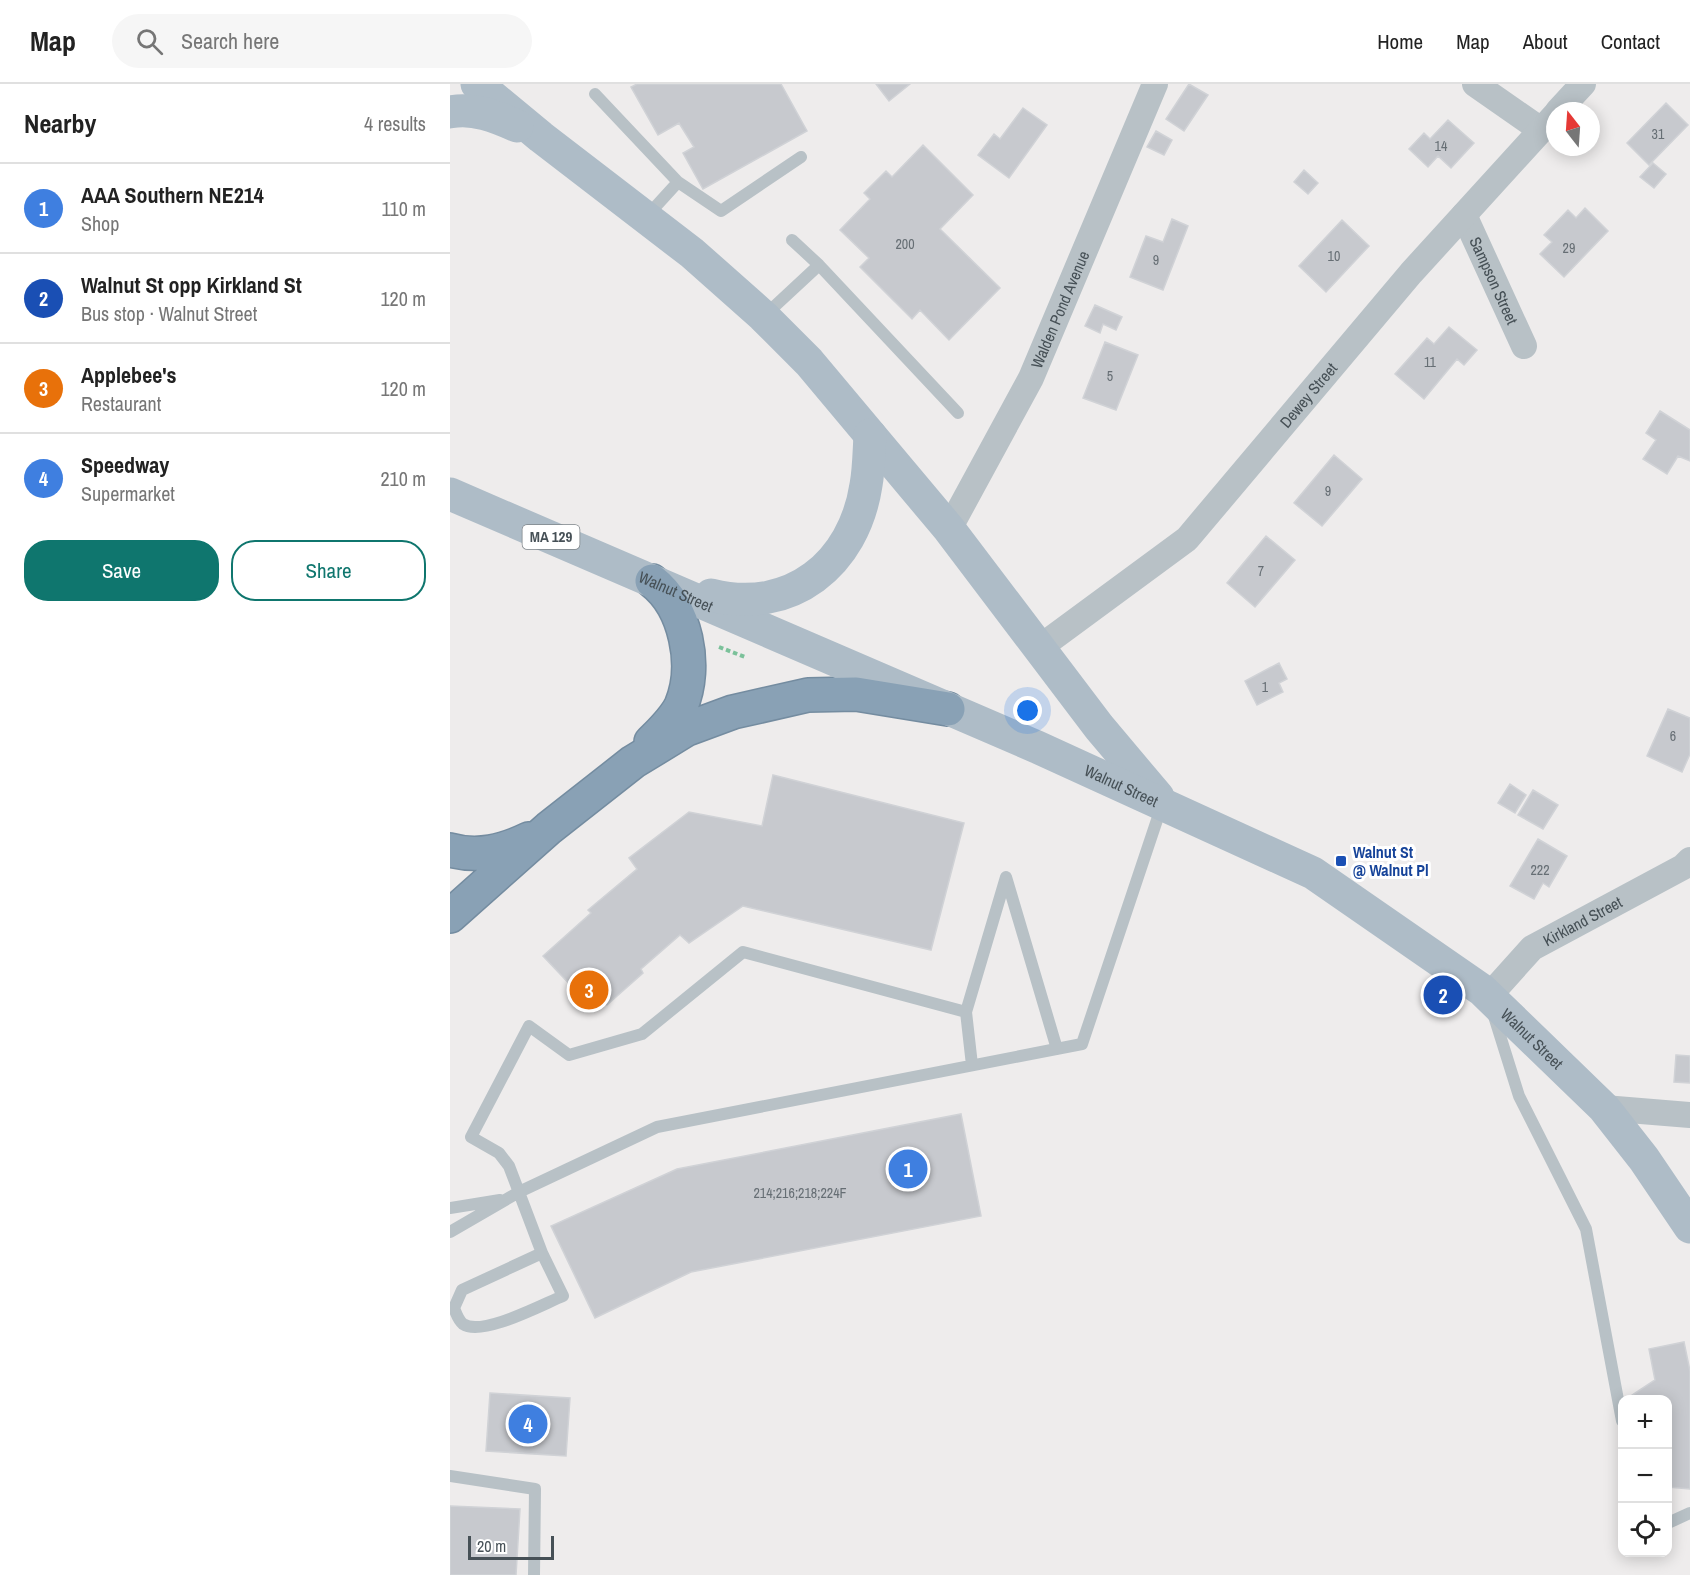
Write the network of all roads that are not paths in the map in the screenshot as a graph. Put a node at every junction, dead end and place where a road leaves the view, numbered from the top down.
1 (1155, 84) edge
2 (1475, 84) edge
3 (1583, 84) edge
4 (486, 86) edge
5 (595, 94) dead end
6 (1566, 102) edge
7 (450, 112) edge
8 (1546, 122) edge
9 (1546, 125) edge
10 (541, 137) junction
11 (801, 157) dead end
12 (678, 182) junction
13 (1464, 215) junction
14 (647, 217) junction
15 (792, 240) dead end
16 (819, 265) junction
17 (763, 316) junction
18 (1524, 346) dead end
19 (958, 413) dead end
20 (870, 435) junction
21 (450, 494) edge
22 (949, 529) junction
23 (652, 581) junction
24 (1039, 648) junction
25 (948, 709) junction
26 (633, 762) junction
27 (1163, 803) junction
28 (549, 828) junction
29 (450, 850) edge
30 (1690, 860) edge
31 (450, 916) edge
32 (1488, 997) junction
33 (966, 1012) junction
34 (1058, 1049) junction
35 (972, 1065) junction
36 (1604, 1108) junction
37 (1690, 1115) edge
38 (519, 1192) junction
39 (507, 1198) junction
40 (450, 1208) edge
41 (1690, 1227) edge
42 (450, 1232) edge
43 (542, 1253) junction
44 (1618, 1395) edge
45 (450, 1476) edge
46 (1690, 1513) edge
47 (1672, 1522) edge
48 (534, 1575) edge

1 - 22 street, Walden Pond Avenue
2 - 8 street
3 - 6 street
4 - 10 main road
5 - 12 lane
7 - 10 main road
9 - 13 street, Dewey Street
10 - 14 main road
11 - 12 lane
12 - 14 lane
13 - 18 street, Sampson Street
13 - 24 street, Dewey Street
14 - 17 main road
15 - 16 lane
16 - 17 lane
16 - 19 lane
17 - 20 main road
20 - 22 main road
20 - 23 main road
21 - 23 main road, Walnut Street / MA 129
22 - 24 main road
23 - 25 main road, Walnut Street
23 - 26 highway, MA 129
24 - 27 main road
25 - 26 highway
25 - 27 main road, Walnut Street
26 - 28 highway, MA 129
27 - 32 main road, Walnut Street
27 - 34 lane
28 - 29 highway, MA 129
28 - 31 highway
30 - 32 street, Kirkland Street
32 - 36 main road, Walnut Street
32 - 44 lane
33 - 34 lane
33 - 35 lane
33 - 38 lane
34 - 35 lane
35 - 38 lane
36 - 37 street
36 - 41 main road, Walnut Street
38 - 39 lane
38 - 43 lane
39 - 40 lane
39 - 42 lane
43 - 43 lane
45 - 48 lane
46 - 47 lane

